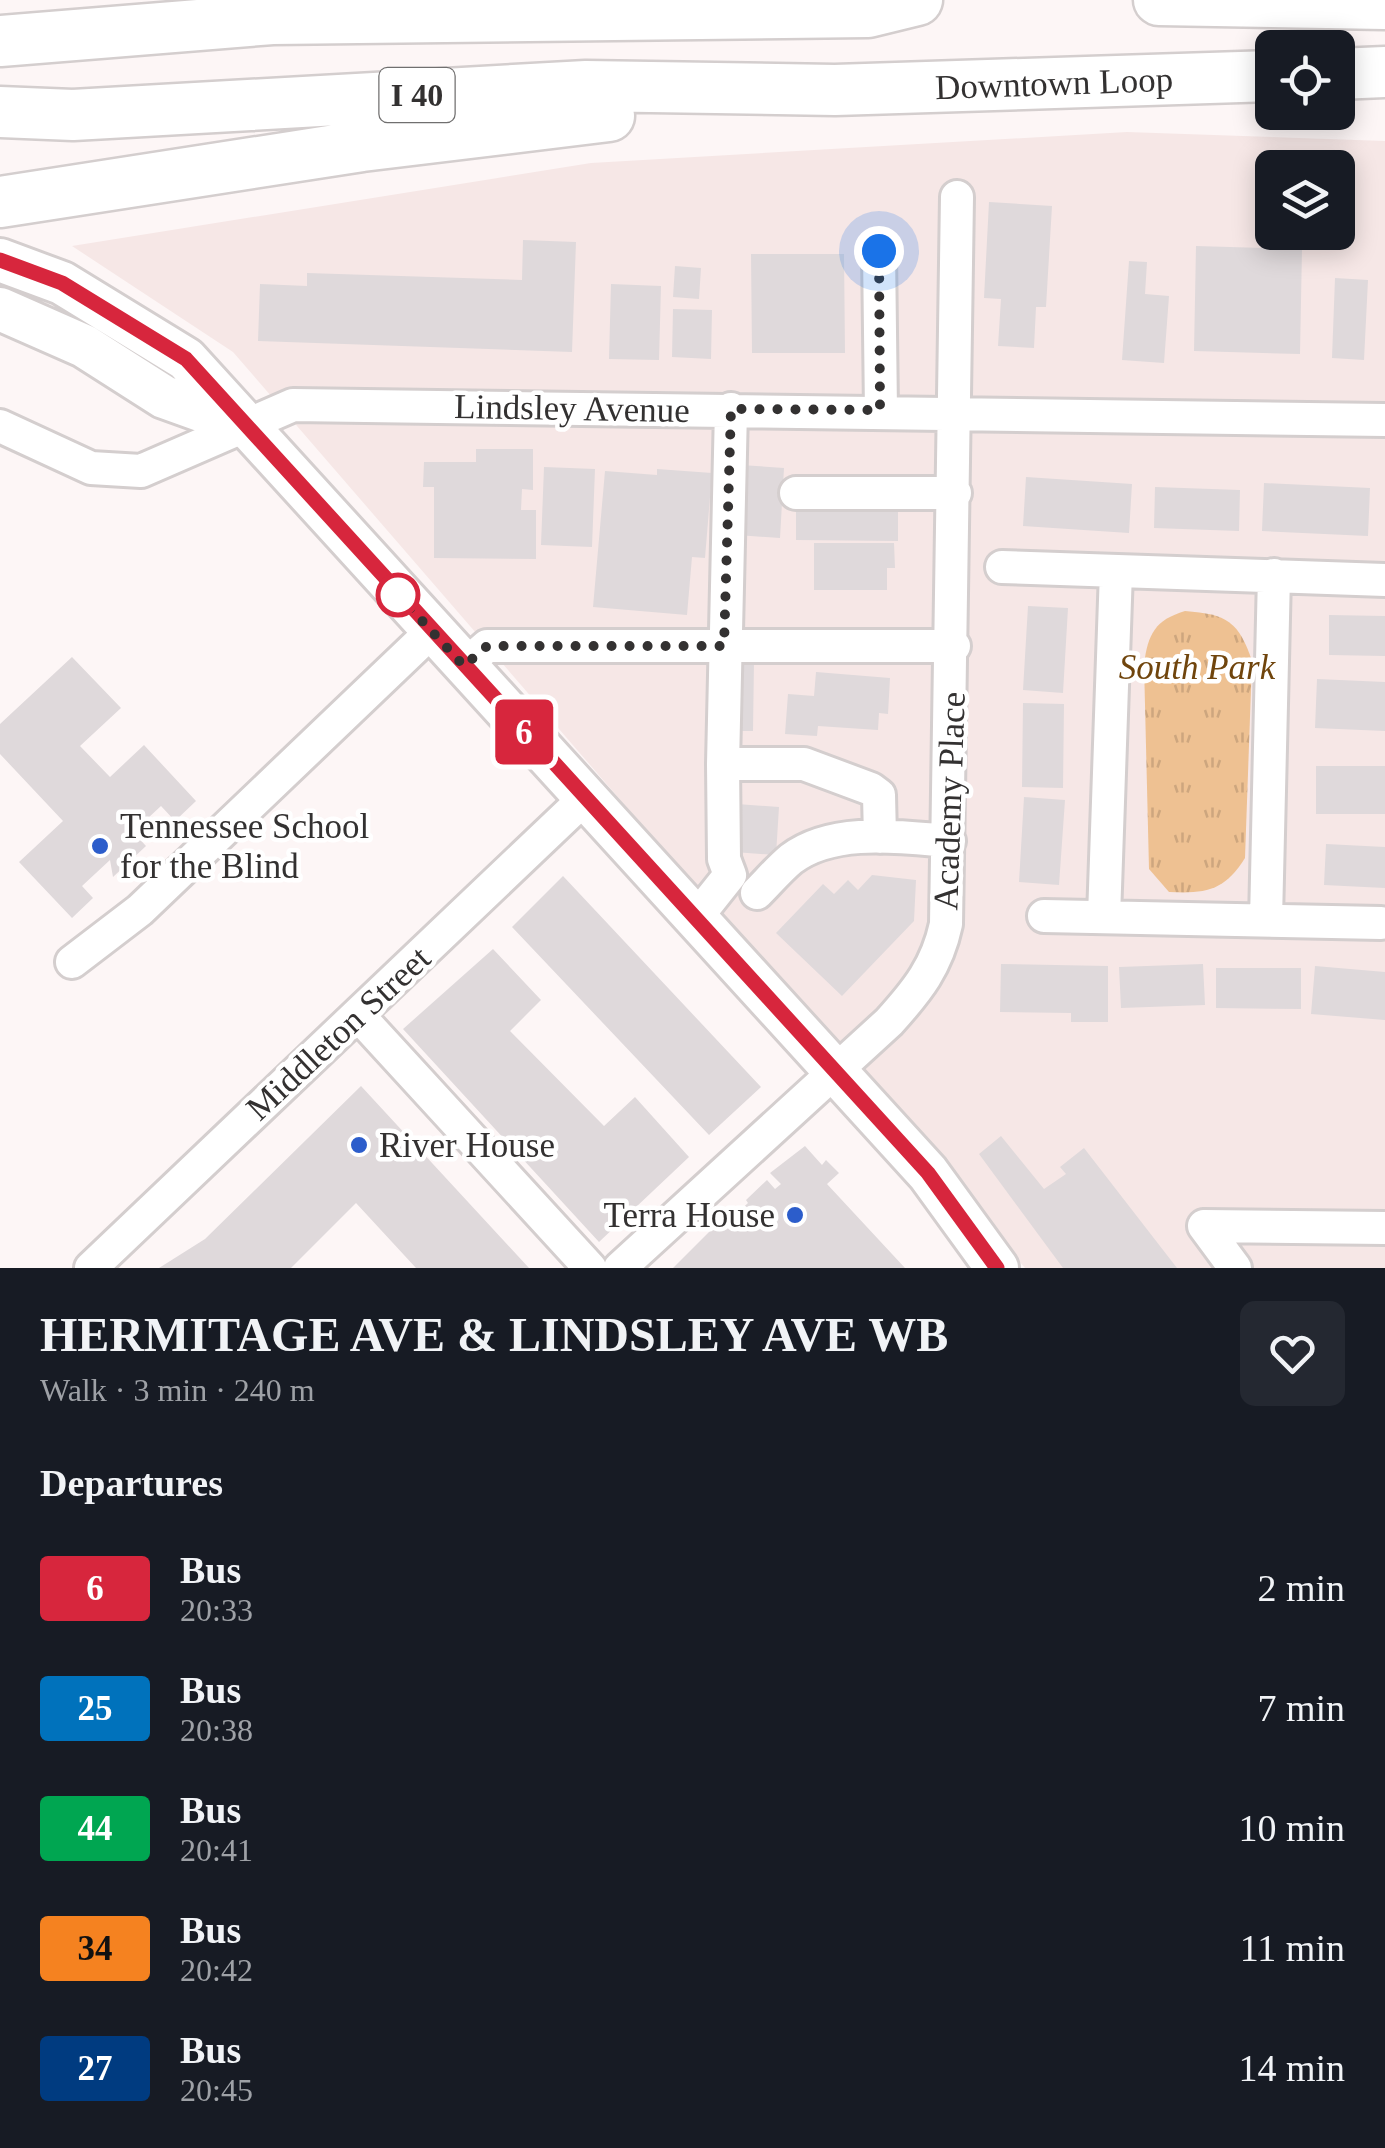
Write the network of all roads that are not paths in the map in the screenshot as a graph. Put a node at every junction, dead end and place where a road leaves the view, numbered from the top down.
1 (917, 0) edge
2 (1160, 0) edge
3 (1385, 4) edge
4 (0, 41) edge
5 (1385, 72) edge
6 (1355, 73) edge
7 (1255, 77) edge
8 (835, 90) junction
9 (0, 112) edge
10 (957, 198) dead end
11 (0, 202) edge
12 (879, 251) dead end
13 (0, 260) edge
14 (0, 308) edge
15 (731, 409) junction
16 (880, 410) junction
17 (956, 411) junction
18 (1385, 420) edge
19 (242, 425) junction
20 (0, 426) edge
21 (796, 493) dead end
22 (955, 493) junction
23 (1002, 567) dead end
24 (1116, 572) junction
25 (1274, 575) junction
26 (1385, 580) edge
27 (432, 632) junction
28 (724, 646) junction
29 (954, 646) junction
30 (464, 666) junction
31 (723, 764) junction
32 (585, 798) junction
33 (880, 838) junction
34 (949, 841) junction
35 (756, 893) dead end
36 (1044, 916) dead end
37 (1104, 917) junction
38 (695, 919) junction
39 (1266, 920) junction
40 (1381, 923) dead end
41 (72, 962) dead end
42 (358, 1015) junction
43 (833, 1069) junction
44 (1385, 1228) edge
45 (91, 1268) edge
46 (590, 1268) edge
47 (620, 1268) edge
48 (997, 1268) edge
49 (1234, 1268) edge

1 - 4 highway
2 - 3 highway
5 - 6 highway
7 - 8 highway, Downtown Loop / I 40
8 - 9 highway, I 40
8 - 11 highway
10 - 17 street, Academy Place
12 - 16 street
13 - 19 main road
14 - 19 main road
15 - 16 street, Lindsley Avenue
15 - 19 street, Lindsley Avenue
15 - 28 street
16 - 17 street, Lindsley Avenue
17 - 18 street, Lindsley Avenue
17 - 22 street, Academy Place
19 - 20 street, Lindsley Avenue
19 - 27 main road
21 - 22 street
22 - 29 street, Academy Place
23 - 24 street
24 - 25 street
24 - 37 street
25 - 26 street
25 - 39 street
27 - 30 main road
27 - 41 street
28 - 29 street
28 - 30 street
28 - 31 street
29 - 34 street, Academy Place
30 - 32 main road
31 - 33 street
31 - 38 street
32 - 38 main road
32 - 42 street, Middleton Street
33 - 34 street
33 - 35 street
34 - 43 street, Academy Place
36 - 37 street
37 - 39 street
38 - 43 main road
39 - 40 street
42 - 45 street, Middleton Street
42 - 46 street
43 - 47 street, Academy Place
43 - 48 main road
44 - 49 street

